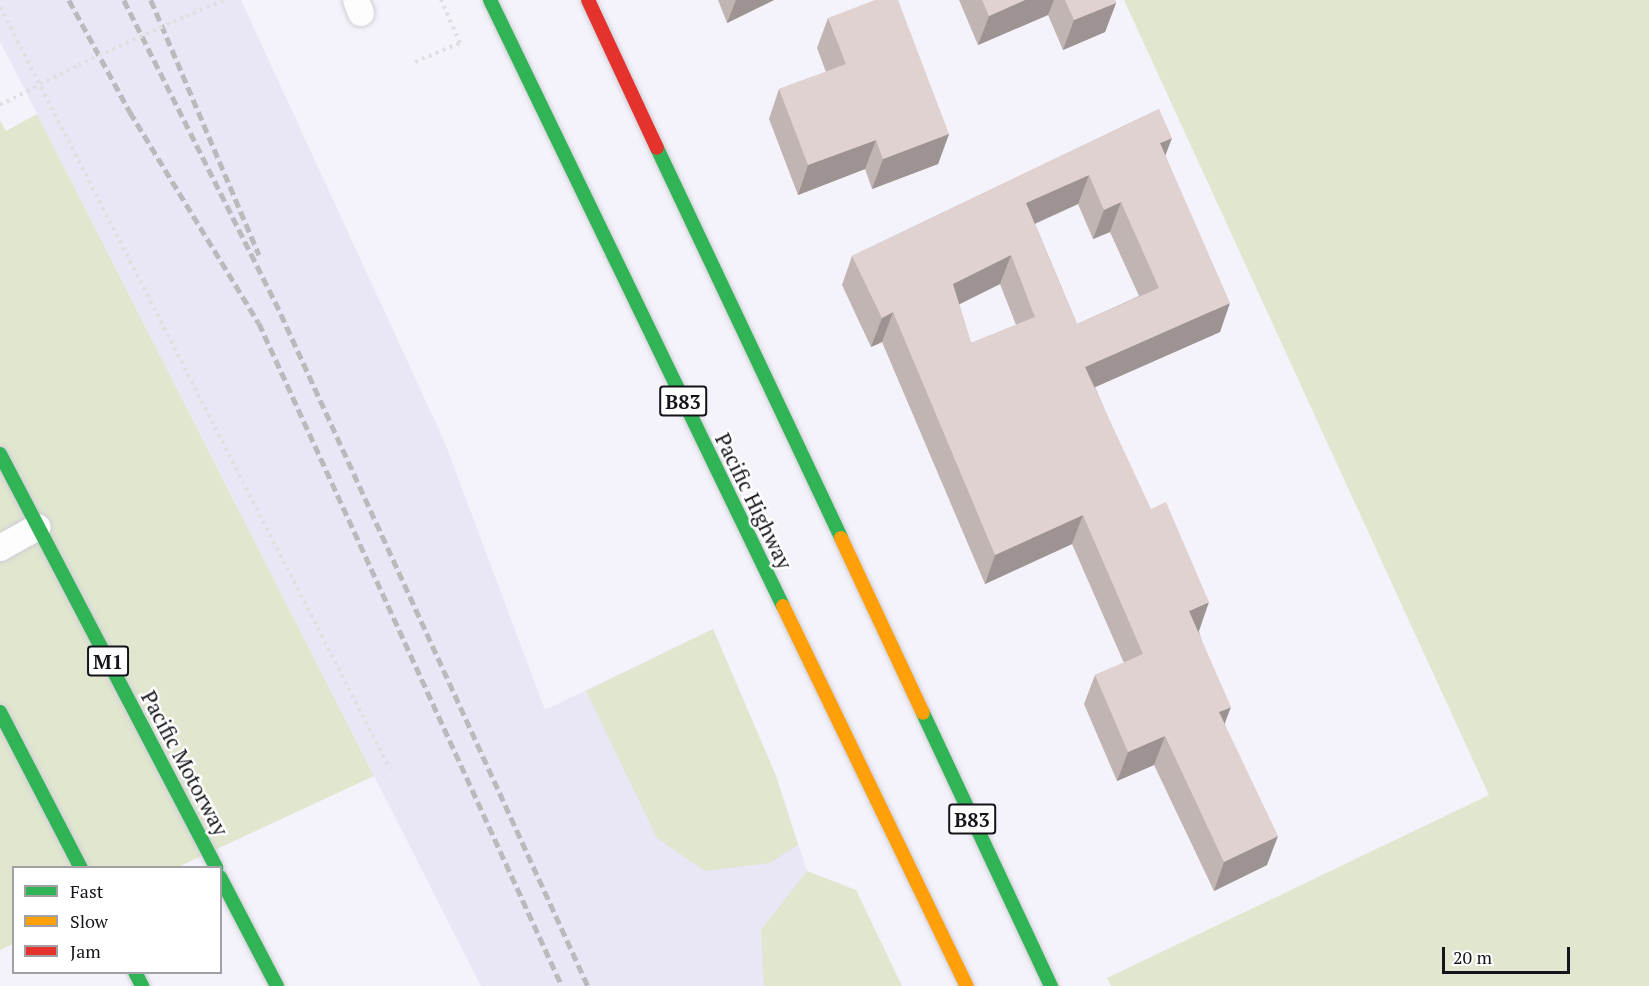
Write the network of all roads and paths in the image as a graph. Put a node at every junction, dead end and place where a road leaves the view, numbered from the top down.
1 (225, 0) edge
2 (441, 0) edge
3 (490, 0) edge
4 (588, 0) edge
5 (0, 7) edge
6 (415, 62) dead end
7 (40, 84) junction
8 (0, 105) edge
9 (0, 454) edge
10 (38, 527) junction
11 (0, 548) edge
12 (0, 712) edge
13 (390, 769) dead end
14 (80, 866) edge
15 (215, 866) edge
16 (222, 881) edge
17 (277, 986) edge
18 (968, 986) edge
19 (1051, 986) edge

1 - 7 path, bridge
2 - 6 path
3 - 18 main road, Pacific Highway / B83
4 - 19 main road, B83
5 - 7 path
7 - 8 path
7 - 13 path
9 - 10 main road, Pacific Motorway / M1
10 - 11 lane
10 - 15 main road, Pacific Motorway / M1
12 - 14 main road
16 - 17 main road

